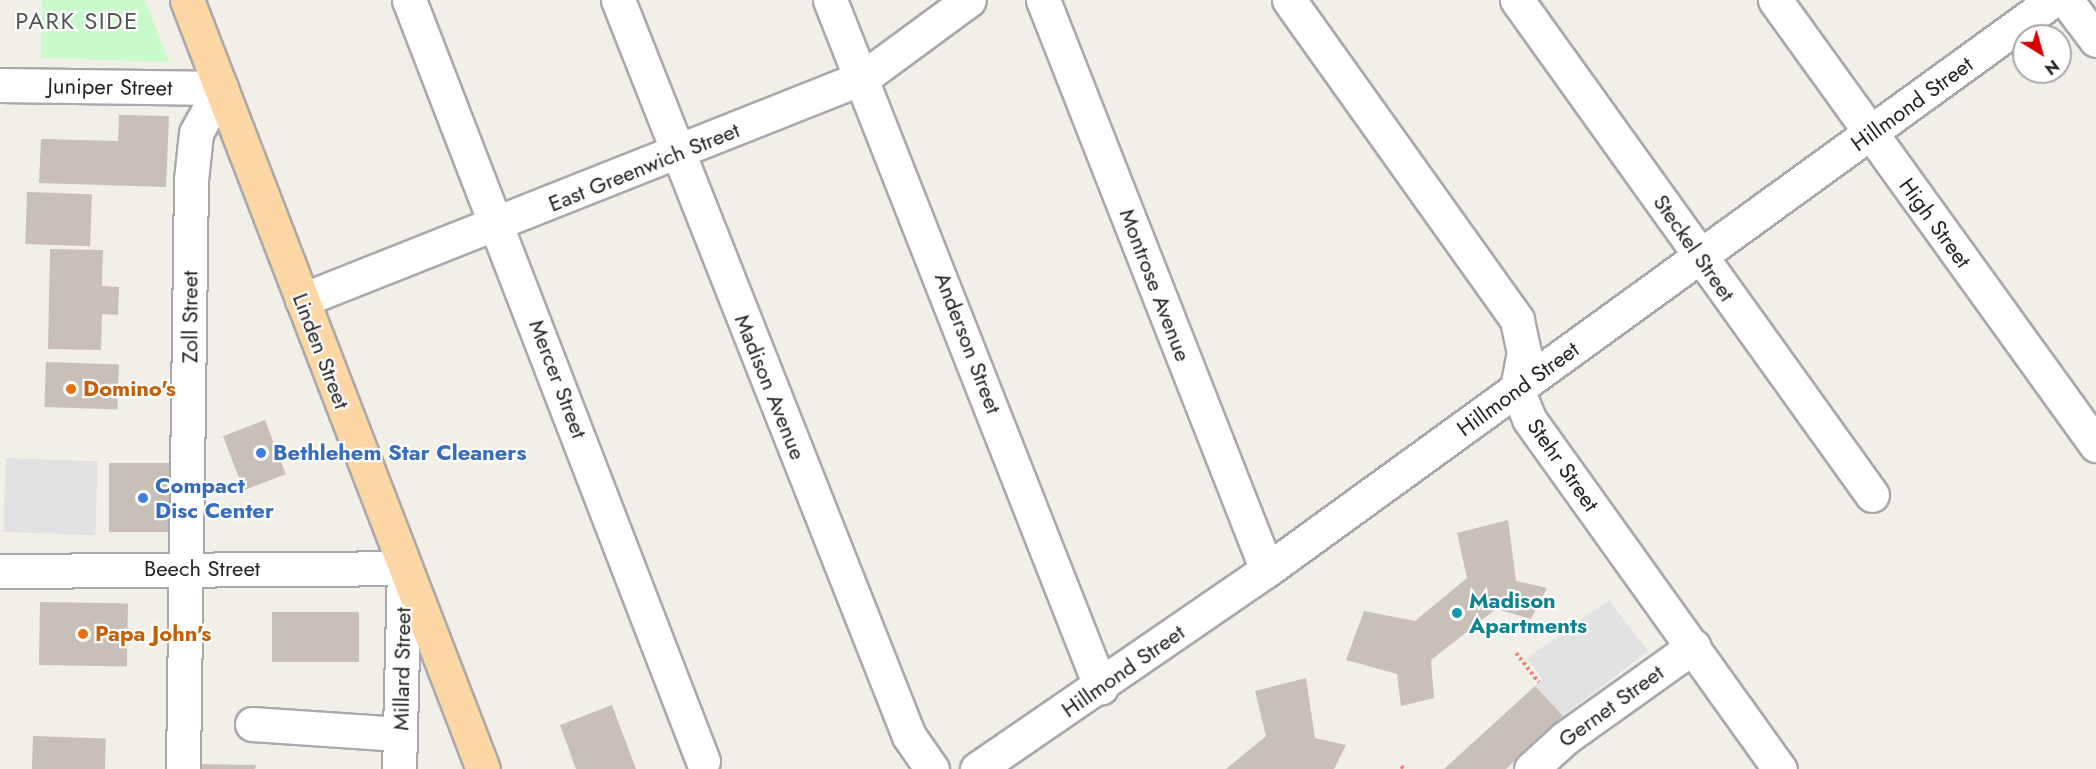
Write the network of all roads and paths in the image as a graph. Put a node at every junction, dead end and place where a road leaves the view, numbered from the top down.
1 (187, 0) edge
2 (409, 0) edge
3 (618, 0) edge
4 (830, 0) edge
5 (969, 0) edge
6 (1043, 0) edge
7 (1289, 0) edge
8 (1517, 0) edge
9 (1775, 0) edge
10 (2053, 0) edge
11 (2066, 0) edge
12 (2096, 40) edge
13 (864, 77) junction
14 (0, 85) edge
15 (221, 88) junction
16 (1870, 134) junction
17 (677, 155) junction
18 (499, 224) junction
19 (1701, 257) junction
20 (302, 300) junction
21 (1517, 389) junction
22 (2096, 445) edge
23 (1872, 495) dead end
24 (404, 568) junction
25 (188, 569) junction
26 (1267, 570) junction
27 (0, 571) edge
28 (1694, 645) junction
29 (1516, 653) dead end
30 (1539, 682) dead end
31 (1101, 688) junction
32 (252, 724) dead end
33 (400, 734) junction
34 (703, 761) dead end
35 (183, 769) edge
36 (399, 769) edge
37 (483, 769) edge
38 (932, 769) edge
39 (977, 769) edge
40 (1531, 769) edge
41 (1780, 769) edge

1 - 15 main road, Linden Street
2 - 18 street, Mercer Street
3 - 17 street, Madison Avenue
4 - 13 street, Anderson Street
5 - 13 street, East Greenwich Street
6 - 26 street, Montrose Avenue
7 - 21 street
8 - 19 street, Steckel Street
9 - 16 street, High Street
10 - 16 street, Hillmond Street
11 - 12 street
13 - 17 street, East Greenwich Street
13 - 31 street, Anderson Street
14 - 15 street, Juniper Street
15 - 20 main road, Linden Street
15 - 25 street, Zoll Street
16 - 19 street, Hillmond Street
16 - 22 street, High Street
17 - 18 street, East Greenwich Street
17 - 38 street, Madison Avenue
18 - 20 street, East Greenwich Street
18 - 34 street, Mercer Street
19 - 21 street, Hillmond Street
19 - 23 street, Steckel Street
20 - 24 main road, Linden Street
21 - 26 street, Hillmond Street
21 - 28 street, Stehr Street
24 - 25 street, Beech Street
24 - 33 street, Millard Street
24 - 37 main road, Linden Street
25 - 27 street, Beech Street
25 - 35 street, Zoll Street
26 - 31 street, Hillmond Street
28 - 40 street, Gernet Street
28 - 41 street, Stehr Street
29 - 30 path
31 - 39 street, Hillmond Street
32 - 33 street
33 - 36 street, Millard Street

